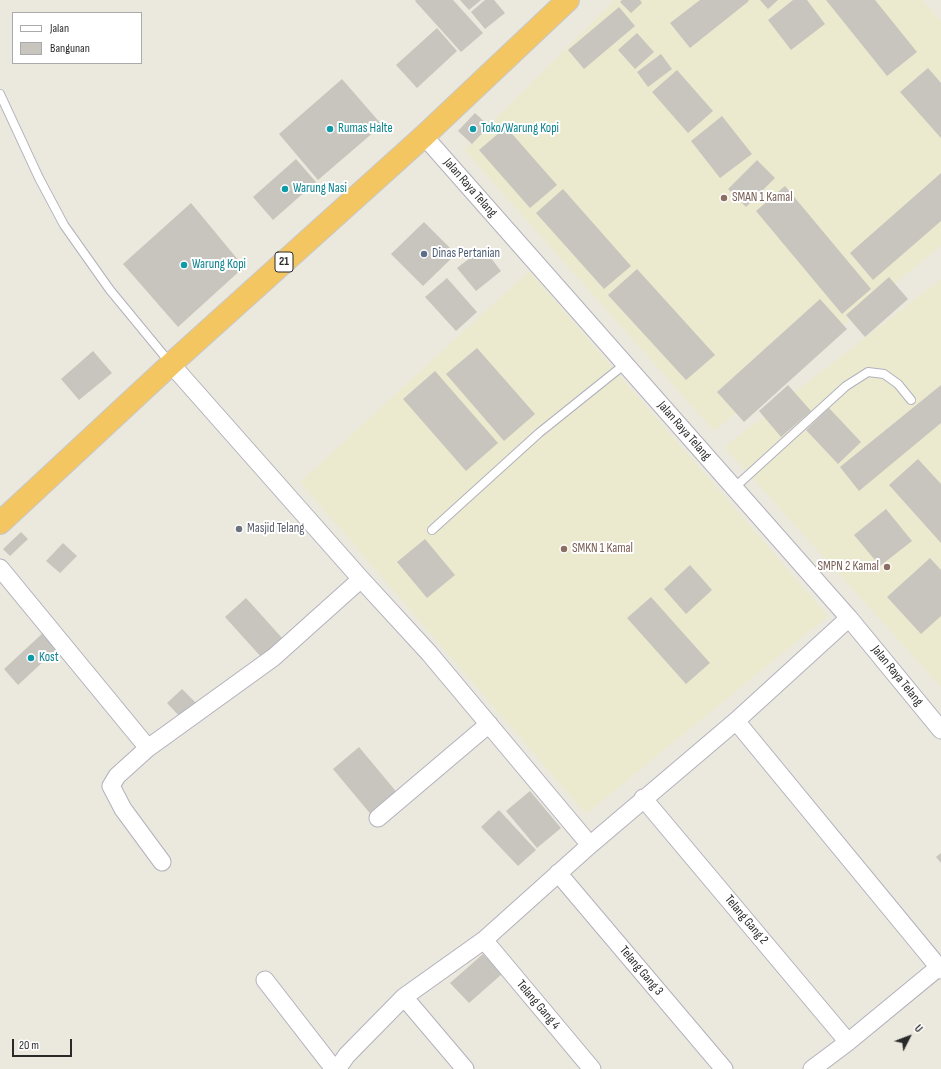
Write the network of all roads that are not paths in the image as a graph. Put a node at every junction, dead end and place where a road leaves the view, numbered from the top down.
1 (568, 0) edge
2 (0, 94) edge
3 (424, 136) junction
4 (171, 364) junction
5 (625, 364) junction
6 (911, 400) dead end
7 (734, 488) junction
8 (0, 523) edge
9 (432, 530) dead end
10 (0, 568) edge
11 (362, 579) junction
12 (849, 618) junction
13 (736, 721) junction
14 (489, 724) junction
15 (941, 730) edge
16 (148, 748) junction
17 (643, 798) junction
18 (378, 818) dead end
19 (590, 844) junction
20 (162, 862) dead end
21 (558, 873) junction
22 (484, 940) junction
23 (940, 969) edge
24 (266, 980) dead end
25 (404, 997) junction
26 (848, 1042) junction
27 (335, 1069) edge
28 (465, 1069) edge
29 (592, 1069) edge
30 (724, 1069) edge
31 (812, 1069) edge

1 - 3 highway, 21
2 - 4 lane
3 - 4 highway, 21
3 - 5 street, Jalan Raya Telang
4 - 8 highway, 21
4 - 11 street
5 - 7 street, Jalan Raya Telang
5 - 9 lane
6 - 7 lane
7 - 12 street, Jalan Raya Telang
10 - 16 street
11 - 14 street
11 - 16 street
12 - 13 street
12 - 15 street, Jalan Raya Telang
13 - 17 street
13 - 23 street
14 - 18 street
14 - 19 street
16 - 20 street
17 - 19 street
17 - 26 street, Telang Gang 2
19 - 21 street
21 - 22 street
21 - 30 street, Telang Gang 3
22 - 25 street
22 - 29 street, Telang Gang 4
23 - 26 street
24 - 27 street
25 - 27 street
25 - 28 street
26 - 31 street

